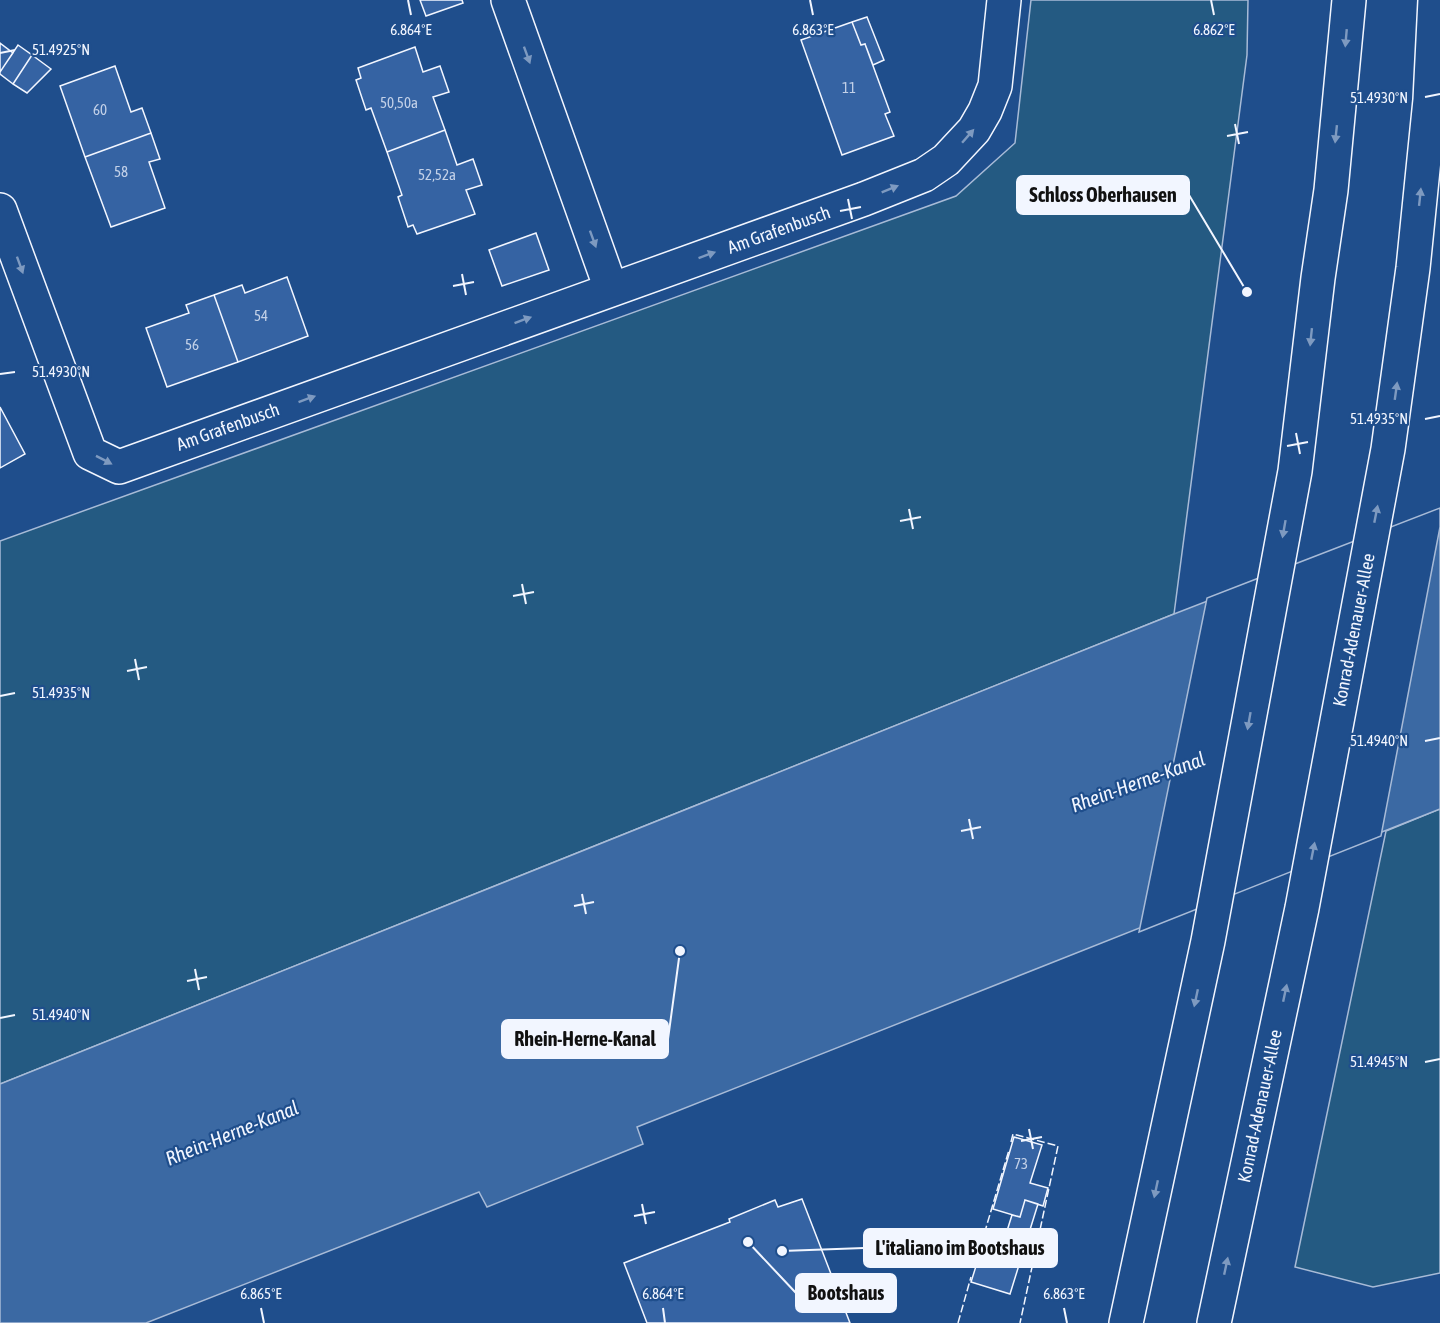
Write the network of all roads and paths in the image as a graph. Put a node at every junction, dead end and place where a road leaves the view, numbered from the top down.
1 (508, 0) edge
2 (1004, 0) edge
3 (1349, 0) edge
4 (1435, 0) edge
5 (0, 210) edge
6 (611, 289) junction
7 (1126, 1323) edge
8 (1214, 1323) edge

1 -> 6 main road
6 -> 2 main road, Am Grafenbusch
3 -> 7 main road
8 -> 4 main road, Konrad-Adenauer-Allee
5 -> 6 main road, Am Grafenbusch

